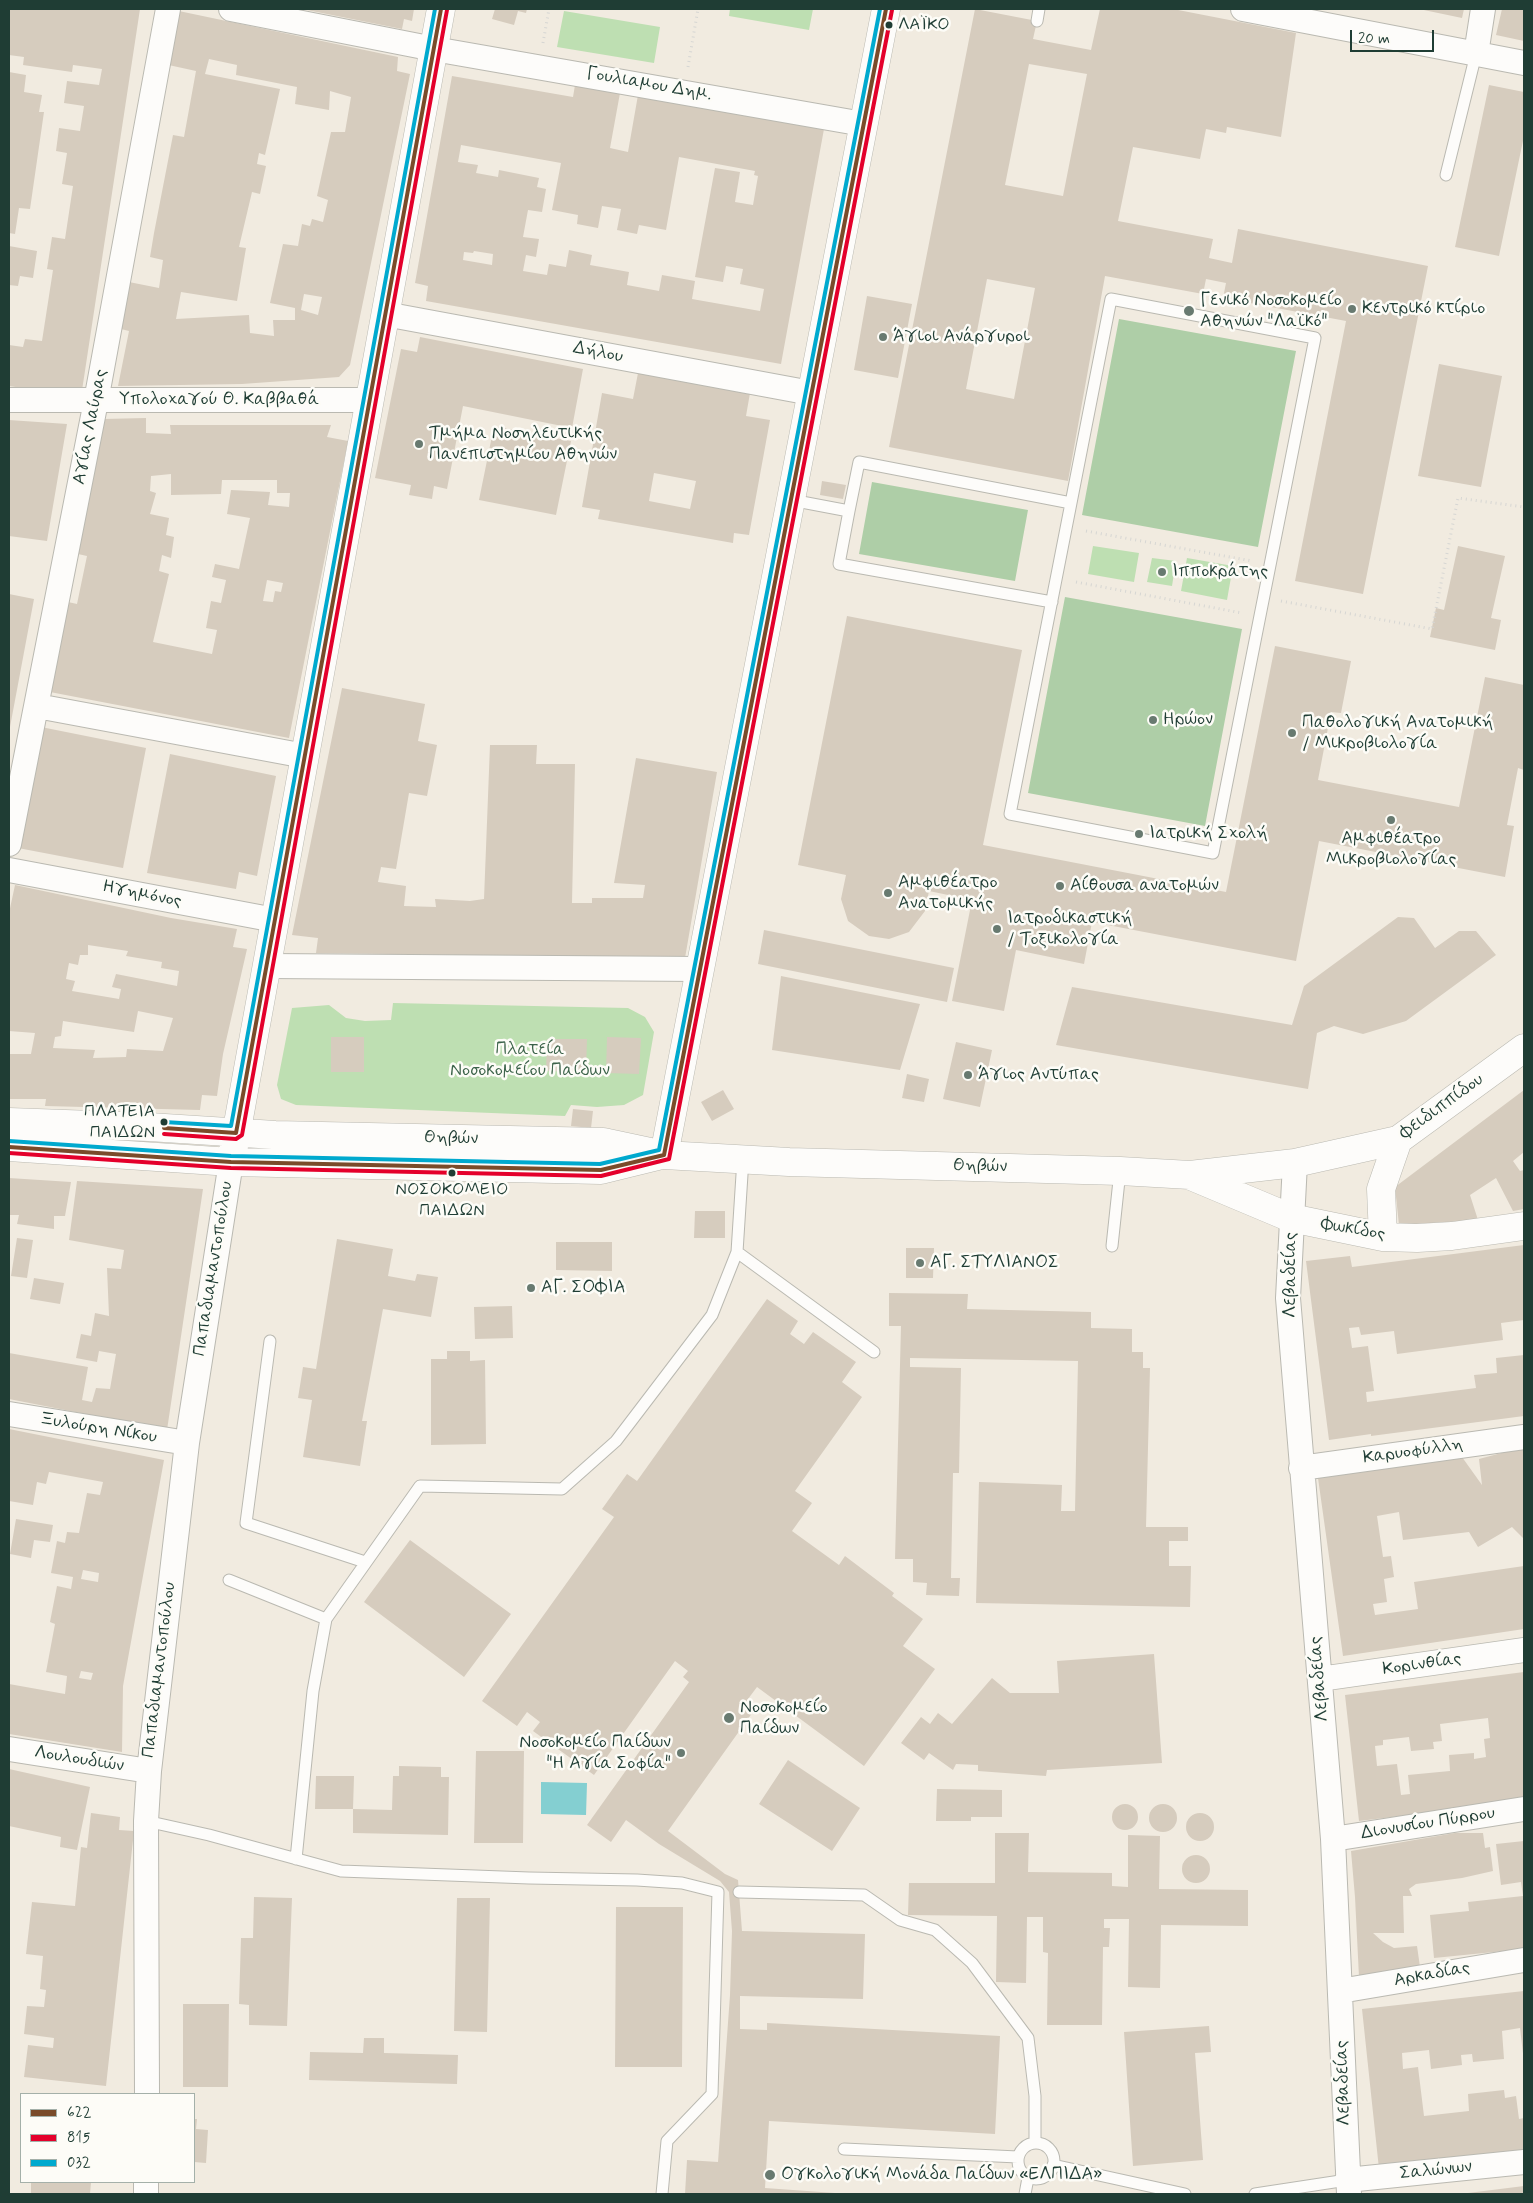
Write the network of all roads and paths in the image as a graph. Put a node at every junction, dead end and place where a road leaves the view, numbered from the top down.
1 (168, 9) edge
2 (231, 9) edge
3 (441, 9) edge
4 (549, 9) edge
5 (698, 9) edge
6 (886, 9) edge
7 (1243, 9) edge
8 (1484, 9) edge
9 (1320, 16) edge
10 (434, 49) junction
11 (1476, 54) junction
12 (1524, 63) edge
13 (539, 66) junction
14 (683, 91) junction
15 (863, 124) junction
16 (1446, 175) dead end
17 (386, 314) junction
18 (811, 393) junction
19 (9, 400) edge
20 (370, 400) junction
21 (96, 401) junction
22 (791, 500) junction
23 (1071, 503) junction
24 (1524, 507) edge
25 (849, 511) junction
26 (1066, 527) junction
27 (1270, 564) junction
28 (1056, 578) junction
29 (1264, 598) junction
30 (1052, 602) junction
31 (1260, 616) junction
32 (37, 706) junction
33 (305, 756) junction
34 (9, 844) edge
35 (9, 870) edge
36 (275, 920) junction
37 (267, 966) junction
38 (700, 969) junction
39 (1524, 1048) edge
40 (9, 1122) edge
41 (236, 1133) junction
42 (1398, 1140) junction
43 (9, 1147) edge
44 (664, 1155) junction
45 (743, 1158) junction
46 (231, 1162) junction
47 (1295, 1164) junction
48 (1120, 1170) junction
49 (1190, 1175) junction
50 (1291, 1218) junction
51 (1524, 1226) edge
52 (1383, 1237) junction
53 (1112, 1246) dead end
54 (737, 1252) junction
55 (270, 1341) dead end
56 (874, 1352) dead end
57 (9, 1414) edge
58 (1524, 1436) edge
59 (187, 1443) junction
60 (1301, 1468) junction
61 (365, 1562) junction
62 (229, 1580) dead end
63 (326, 1619) junction
64 (1524, 1650) edge
65 (1320, 1679) junction
66 (9, 1749) edge
67 (149, 1771) junction
68 (1524, 1809) edge
69 (146, 1821) junction
70 (1333, 1839) junction
71 (296, 1859) junction
72 (729, 1892) junction
73 (1524, 1960) edge
74 (1340, 1991) junction
75 (147, 2093) edge
76 (1036, 2143) junction
77 (844, 2149) dead end
78 (1018, 2157) junction
79 (1524, 2162) edge
80 (1053, 2165) junction
81 (1028, 2178) junction
82 (1348, 2187) edge
83 (662, 2194) edge
84 (1025, 2194) edge
85 (1184, 2194) edge
86 (1255, 2194) edge

1 - 21 street, Αγίας Λαύρας
2 - 10 street, Γουλιαμου Δημ.
3 - 10 street, Παπαδιαμαντοπούλου
4 - 13 path
5 - 14 path
6 - 15 street
7 - 9 street
8 - 11 street
9 - 11 street
10 - 13 street, Γουλιαμου Δημ.
10 - 17 street, Παπαδιαμαντοπούλου
11 - 12 street
11 - 16 lane
13 - 14 street, Γουλιαμου Δημ.
14 - 15 street, Γουλιαμου Δημ.
15 - 18 street
17 - 18 street, Δήλου
17 - 20 street, Παπαδιαμαντοπούλου
18 - 22 street
19 - 21 street, Υπολοχαγού Θ. Καββαθά
20 - 21 street, Υπολοχαγού Θ. Καββαθά
20 - 33 street, Παπαδιαμαντοπούλου
21 - 32 street, Αγίας Λαύρας
22 - 25 lane
22 - 38 street
23 - 25 lane
23 - 26 lane
23 - 27 lane
24 - 29 path
25 - 30 lane
26 - 27 path
26 - 28 lane
27 - 29 lane
28 - 30 lane
28 - 31 path
29 - 31 lane
30 - 31 lane
32 - 33 street
32 - 34 street, Αγίας Λαύρας
33 - 36 street, Παπαδιαμαντοπούλου
35 - 36 street, Ηγημόνος
36 - 37 street, Παπαδιαμαντοπούλου
37 - 38 street
37 - 41 street, Παπαδιαμαντοπούλου
38 - 44 street
39 - 42 street, Φειδιππίδου
40 - 41 street, Θηβών
41 - 44 street, Θηβών
41 - 46 street, Παπαδιαμαντοπούλου
42 - 47 street, Φειδιππίδου
42 - 52 street
43 - 46 street, Θηβών
44 - 45 street, Θηβών
44 - 46 street, Θηβών
45 - 48 street, Θηβών
45 - 54 lane
46 - 59 street, Παπαδιαμαντοπούλου
47 - 49 street, Θηβών
47 - 50 street, Λεβαδείας
48 - 49 street, Θηβών
48 - 53 lane
49 - 50 street, Φωκίδος
50 - 52 street, Φωκίδος
50 - 60 street, Λεβαδείας
51 - 52 street, Φωκίδος
54 - 56 lane
54 - 61 lane
55 - 61 lane
57 - 59 street, Ξυλούρη Νίκου
58 - 60 street, Καρυοφύλλη
59 - 67 street, Παπαδιαμαντοπούλου
60 - 65 street, Λεβαδείας
61 - 63 lane
62 - 63 lane
63 - 71 lane
64 - 65 street, Κορινθίας
65 - 70 street, Λεβαδείας
66 - 67 street, Λουλουδιών
67 - 69 street, Παπαδιαμαντοπούλου
68 - 70 street, Διονυσίου Πύρρου
69 - 71 lane
69 - 75 street, Παπαδιαμαντοπούλου
70 - 74 street, Λεβαδείας
71 - 72 lane
72 - 76 lane
72 - 83 lane
73 - 74 street, Αρκαδίας
74 - 82 street, Λεβαδείας
76 - 78 lane
76 - 80 lane
77 - 78 lane
78 - 81 lane
79 - 82 street, Σαλώνων
80 - 81 lane
80 - 85 lane
81 - 84 lane
82 - 86 lane

